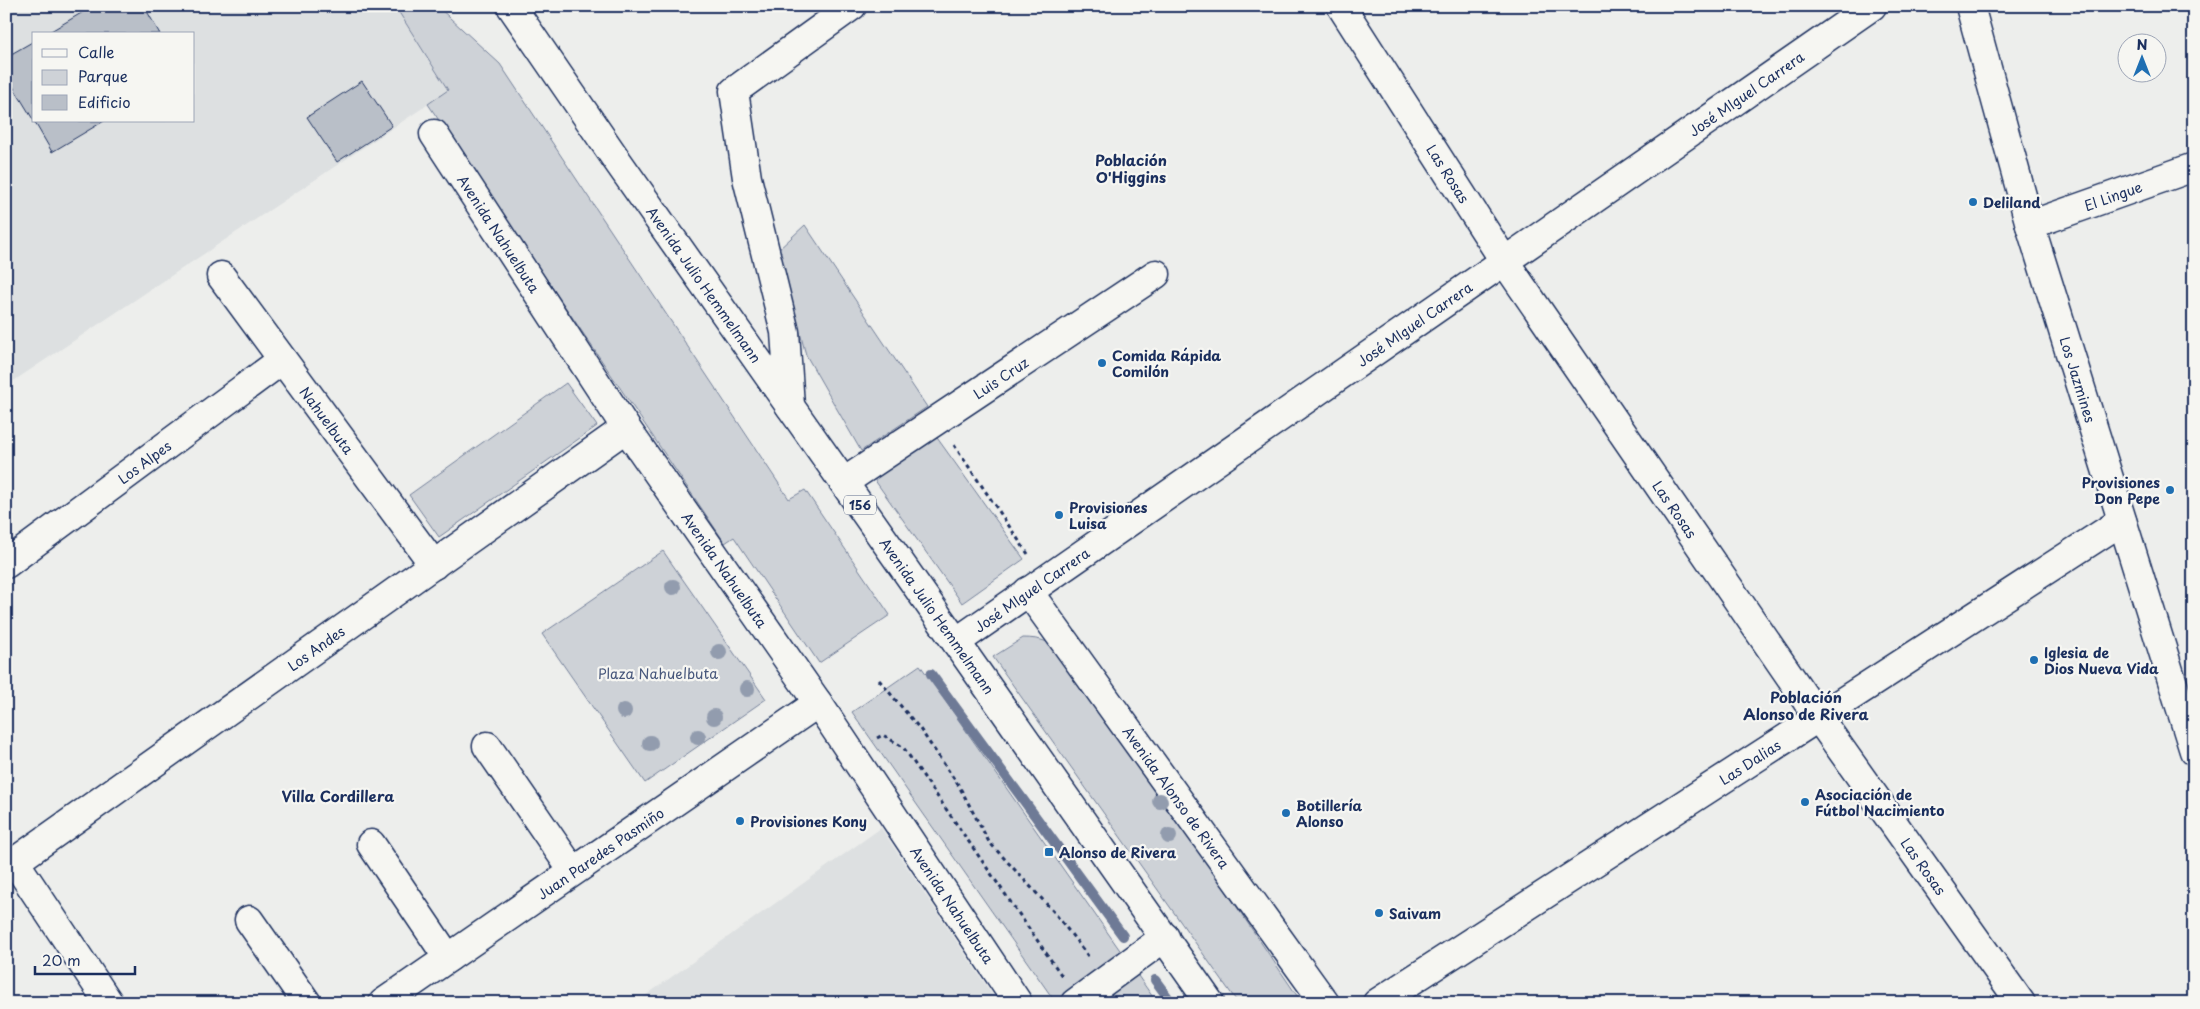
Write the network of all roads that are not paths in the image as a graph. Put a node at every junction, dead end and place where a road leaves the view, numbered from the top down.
1 (511, 6) edge
2 (852, 6) edge
3 (1340, 6) edge
4 (1872, 6) edge
5 (1970, 6) edge
6 (434, 134) dead end
7 (2194, 167) edge
8 (2030, 225) junction
9 (1505, 262) junction
10 (1156, 274) dead end
11 (221, 276) dead end
12 (282, 360) junction
13 (790, 406) junction
14 (626, 428) junction
15 (844, 482) junction
16 (2122, 521) junction
17 (6, 564) edge
18 (434, 565) junction
19 (1036, 585) junction
20 (956, 642) junction
21 (818, 703) junction
22 (1818, 718) junction
23 (487, 746) dead end
24 (2194, 751) edge
25 (371, 844) dead end
26 (10, 865) edge
27 (573, 871) junction
28 (250, 920) dead end
29 (1165, 936) junction
30 (448, 958) junction
31 (1077, 1001) edge
32 (109, 1003) edge
33 (307, 1003) edge
34 (383, 1003) edge
35 (1018, 1003) edge
36 (1210, 1003) edge
37 (1324, 1003) edge
38 (1377, 1003) edge
39 (2021, 1003) edge

1 - 13 main road, Avenida Julio Hemmelmann / 156
2 - 13 main road
3 - 9 main road, Las Rosas
4 - 9 main road, José MIguel Carrera
5 - 8 main road, Los Jazmines
6 - 14 main road, Avenida Nahuelbuta
7 - 8 main road, El Lingue
8 - 16 main road, Los Jazmines
9 - 19 main road, José MIguel Carrera
9 - 22 main road, Las Rosas
10 - 15 main road, Luis Cruz
11 - 12 main road, Nahuelbuta
12 - 17 main road, Los Alpes
12 - 18 main road, Nahuelbuta
13 - 15 main road, Avenida Julio Hemmelmann / 156
14 - 18 main road, Los Andes
14 - 21 main road, Avenida Nahuelbuta
15 - 20 main road, Avenida Julio Hemmelmann / 156
16 - 22 main road, Las Dalias
16 - 24 main road, Los Jazmines
18 - 26 main road, Los Andes
19 - 20 main road, José MIguel Carrera
19 - 37 main road, Avenida Alonso de Rivera
20 - 29 main road, Avenida Julio Hemmelmann / 156
21 - 27 main road, Juan Paredes Pasmiño
21 - 35 main road, Avenida Nahuelbuta
22 - 38 main road, Las Dalias
22 - 39 main road, Las Rosas
23 - 27 main road
25 - 30 main road
26 - 32 main road
27 - 30 main road, Juan Paredes Pasmiño
28 - 33 main road
29 - 31 main road
29 - 36 main road, Avenida Julio Hemmelmann / 156
30 - 34 main road, Juan Paredes Pasmiño

